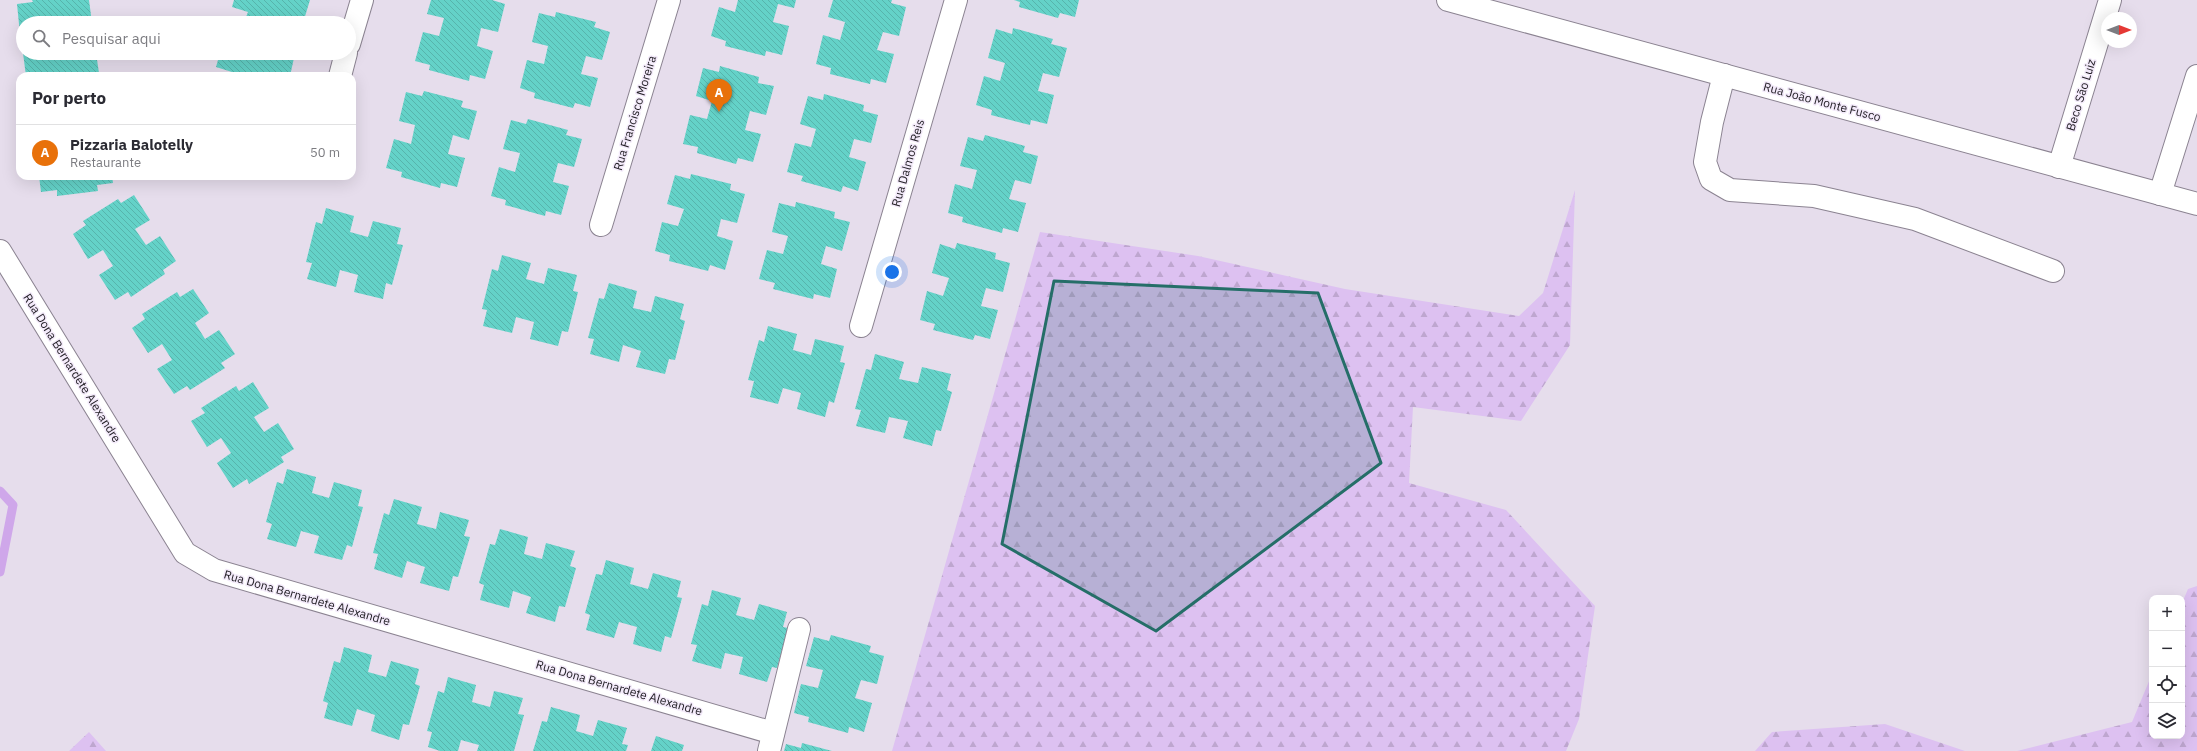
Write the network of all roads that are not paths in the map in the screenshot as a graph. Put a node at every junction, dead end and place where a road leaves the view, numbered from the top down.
1 (362, 0) edge
2 (669, 0) edge
3 (956, 0) edge
4 (1448, 0) edge
5 (2110, 0) edge
6 (356, 20) edge
7 (344, 60) edge
8 (341, 72) edge
9 (1724, 75) junction
10 (2197, 76) edge
11 (2059, 167) junction
12 (2160, 194) junction
13 (2197, 204) edge
14 (601, 225) dead end
15 (0, 251) edge
16 (2053, 271) dead end
17 (861, 326) dead end
18 (799, 629) dead end
19 (771, 742) edge

1 - 6 street
2 - 14 street, Rua Francisco Moreira
3 - 17 street, Rua Dalmos Reis
4 - 9 street, Rua João Monte Fusco
5 - 11 street, Beco São Luiz
7 - 8 street
9 - 11 street, Rua João Monte Fusco
9 - 16 street
10 - 12 street
11 - 12 street, Rua João Monte Fusco
12 - 13 street, Rua João Monte Fusco
15 - 19 street, Rua Dona Bernardete Alexandre
18 - 19 street

